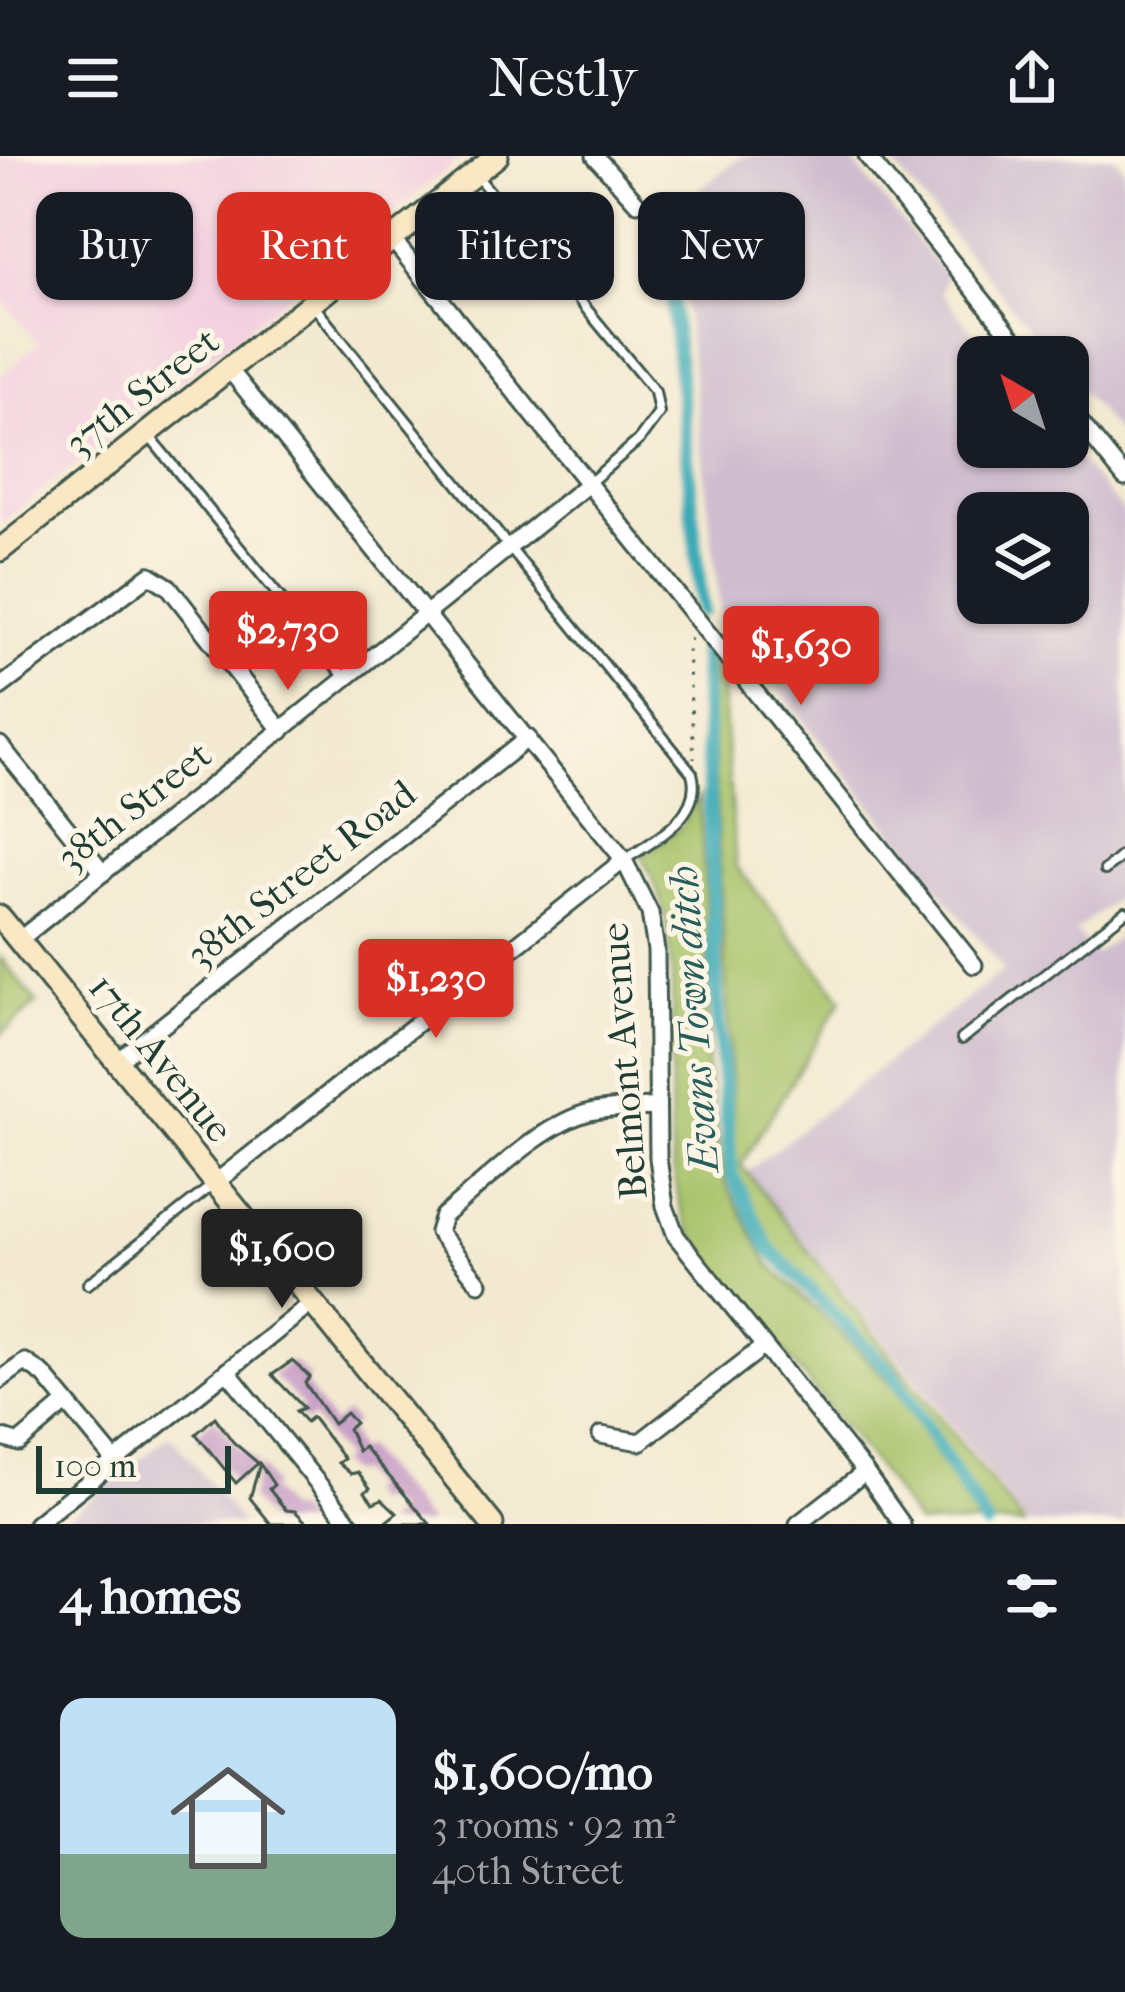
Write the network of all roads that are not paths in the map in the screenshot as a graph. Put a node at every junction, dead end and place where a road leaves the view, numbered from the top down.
1 (497, 156) edge
2 (595, 156) edge
3 (867, 156) edge
4 (475, 173) junction
5 (637, 203) dead end
6 (393, 240) junction
7 (312, 304) junction
8 (1011, 336) edge
9 (229, 369) junction
10 (1089, 433) edge
11 (148, 435) junction
12 (1125, 478) edge
13 (588, 484) junction
14 (508, 549) junction
15 (0, 550) edge
16 (428, 614) junction
17 (346, 679) junction
18 (0, 688) edge
19 (282, 730) junction
20 (527, 737) junction
21 (0, 745) edge
22 (1125, 853) edge
23 (624, 860) junction
24 (1105, 870) dead end
25 (103, 873) junction
26 (1125, 912) edge
27 (0, 917) edge
28 (19, 940) junction
29 (974, 965) dead end
30 (962, 1039) dead end
31 (116, 1062) junction
32 (656, 1108) junction
33 (215, 1183) junction
34 (478, 1283) dead end
35 (88, 1284) dead end
36 (312, 1303) junction
37 (763, 1347) junction
38 (227, 1371) junction
39 (0, 1380) edge
40 (66, 1403) junction
41 (601, 1435) dead end
42 (0, 1437) edge
43 (115, 1461) junction
44 (866, 1472) junction
45 (36, 1524) edge
46 (350, 1524) edge
47 (492, 1524) edge
48 (798, 1524) edge
49 (902, 1524) edge

1 - 4 main road, 37th Street
2 - 5 street
3 - 8 street
4 - 6 main road, 37th Street
4 - 13 lane, 38th Street
6 - 7 main road, 37th Street
6 - 13 street
7 - 9 main road, 37th Street
7 - 14 lane
9 - 11 main road, 37th Street
9 - 16 street, Belmont Avenue
10 - 12 street
11 - 15 main road, 37th Street
11 - 17 lane
13 - 14 street, 38th Street
13 - 29 street
14 - 16 street, 38th Street
14 - 23 lane
16 - 17 street, 38th Street
16 - 20 street, Belmont Avenue
17 - 19 street, 38th Street
18 - 19 street
19 - 25 street, 38th Street
20 - 23 street, Belmont Avenue
20 - 31 street, 38th Street Road
21 - 25 street
22 - 24 lane
23 - 32 street, Belmont Avenue
23 - 33 street
25 - 28 street, 38th Street
26 - 30 lane
27 - 28 main road, 17th Avenue
28 - 31 main road, 17th Avenue
31 - 33 main road, 17th Avenue
32 - 34 street
32 - 37 street, Belmont Avenue
33 - 35 lane
33 - 36 main road, 17th Avenue
36 - 38 street
36 - 47 main road, 17th Avenue
37 - 41 street
37 - 44 street, Belmont Avenue
38 - 43 street
38 - 46 street
39 - 40 street
40 - 42 street
40 - 43 street
43 - 45 street
44 - 48 street
44 - 49 street, Belmont Avenue

